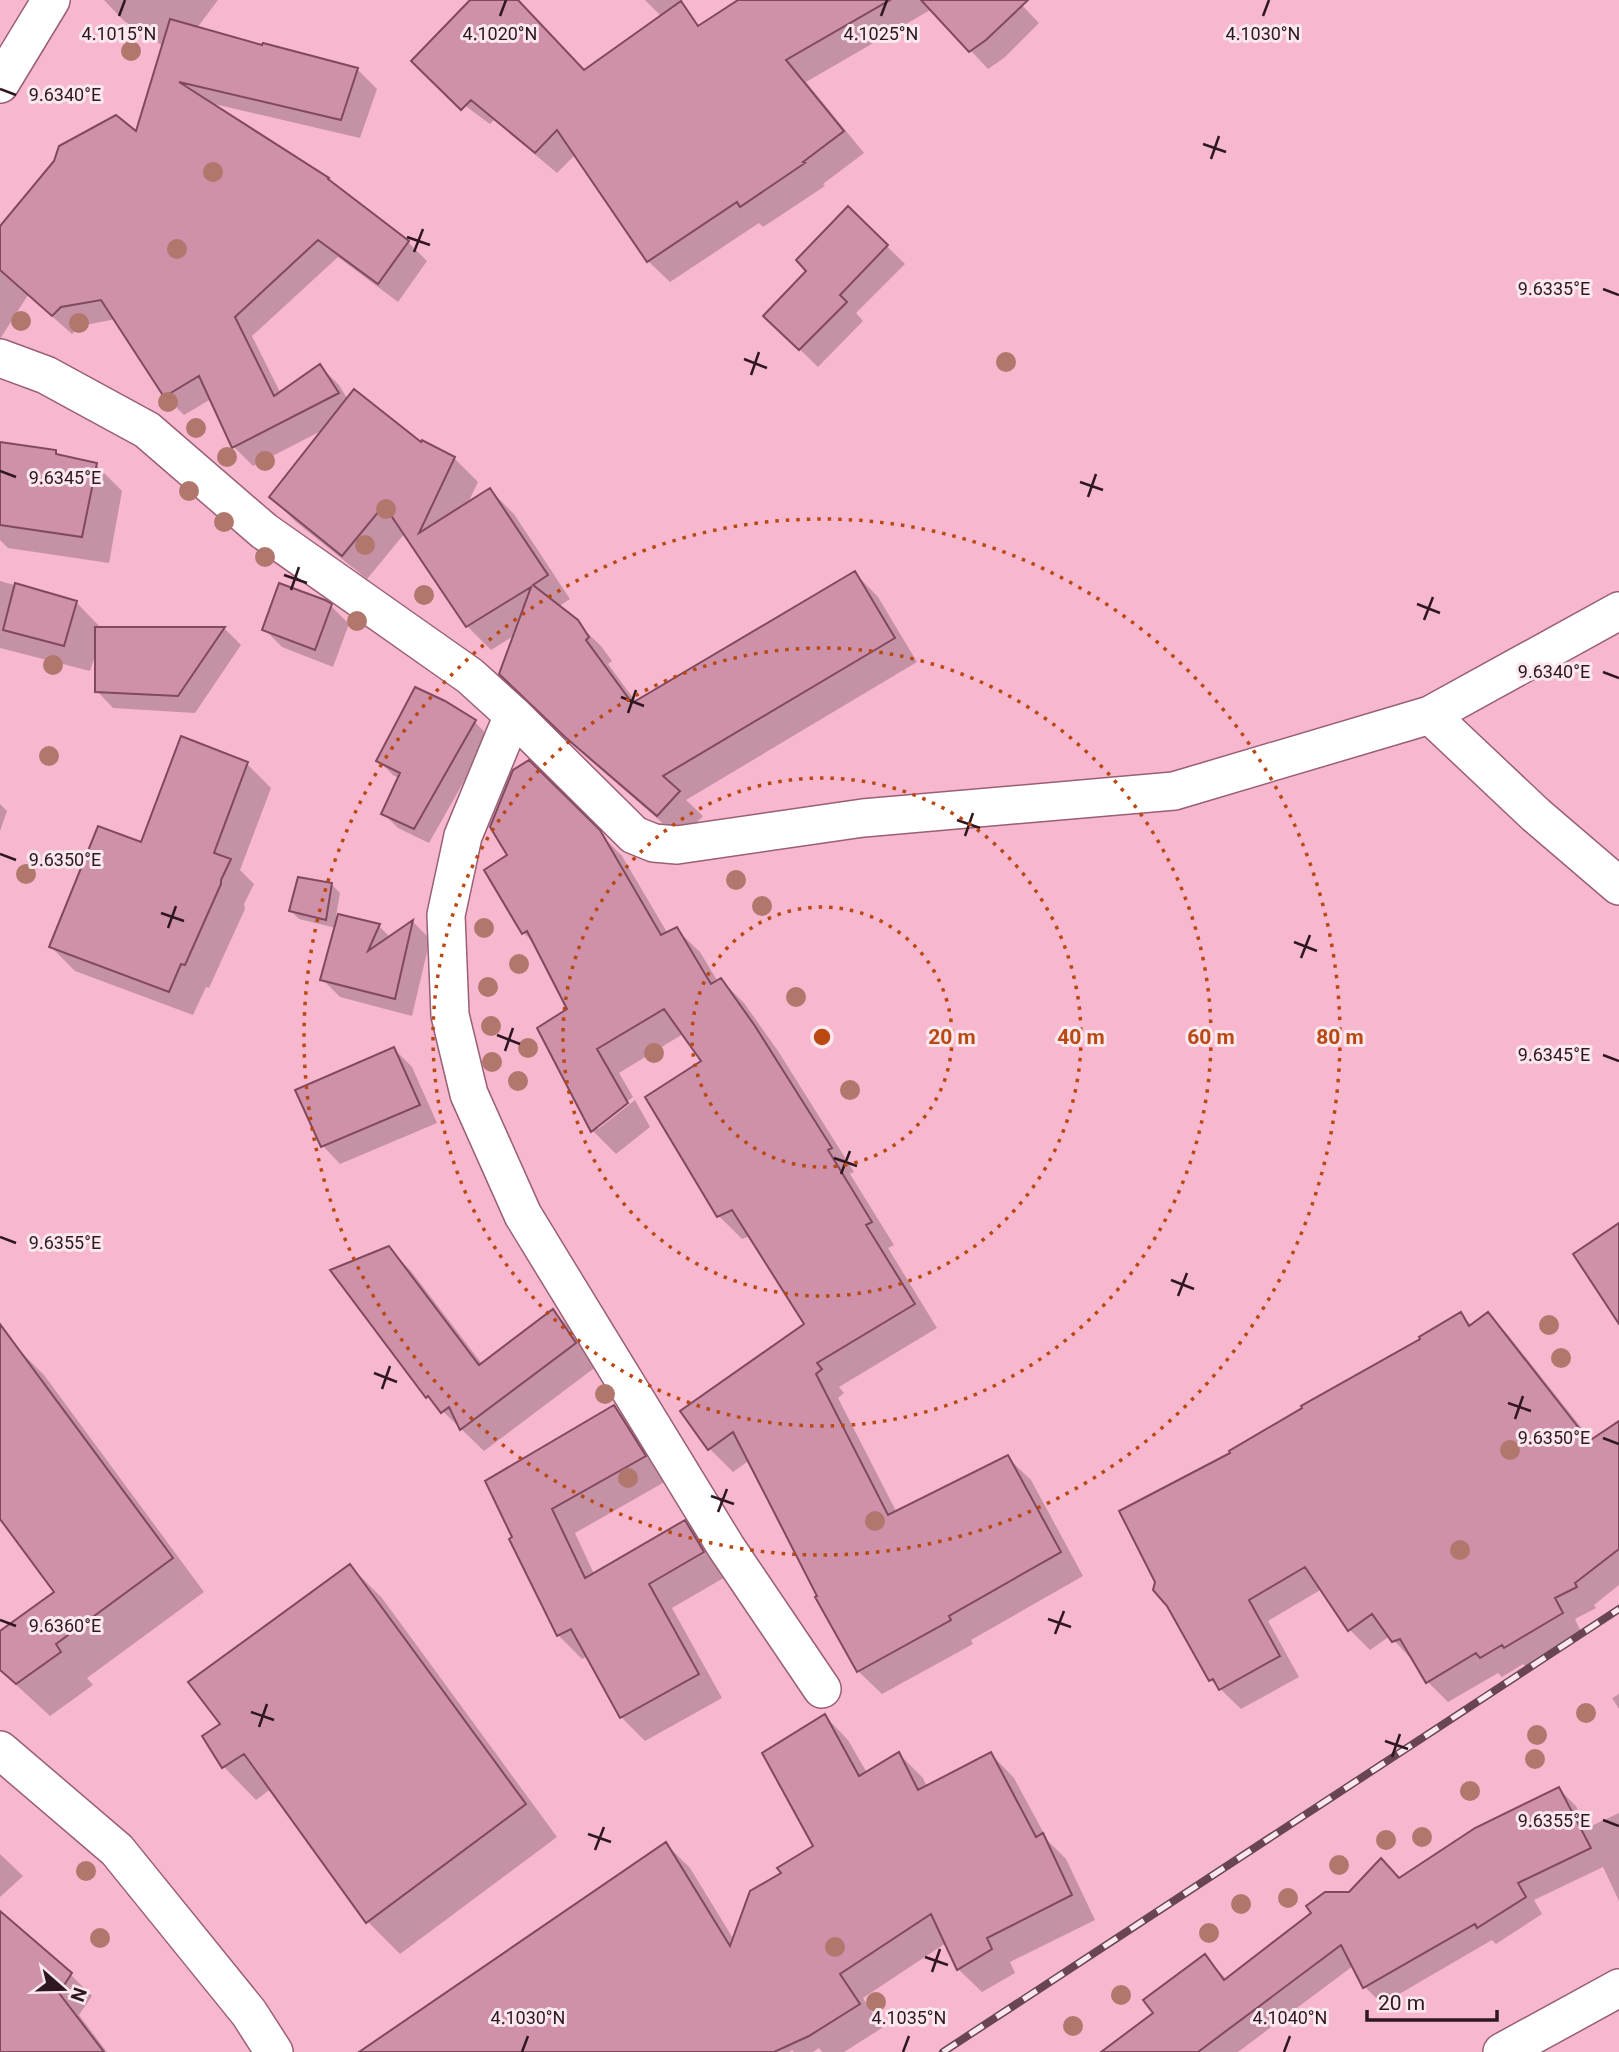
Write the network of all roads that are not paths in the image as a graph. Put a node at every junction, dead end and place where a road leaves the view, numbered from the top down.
1 (51, 0) edge
2 (0, 84) edge
3 (0, 358) edge
4 (1619, 611) edge
5 (513, 715) junction
6 (1430, 715) junction
7 (1619, 886) edge
8 (822, 1689) dead end
9 (0, 1750) edge
10 (1619, 1988) edge
11 (274, 2052) edge
12 (1502, 2052) edge

1 - 2 street
3 - 5 street
4 - 6 street
5 - 6 street
5 - 8 street
6 - 7 street
9 - 11 street
10 - 12 street

